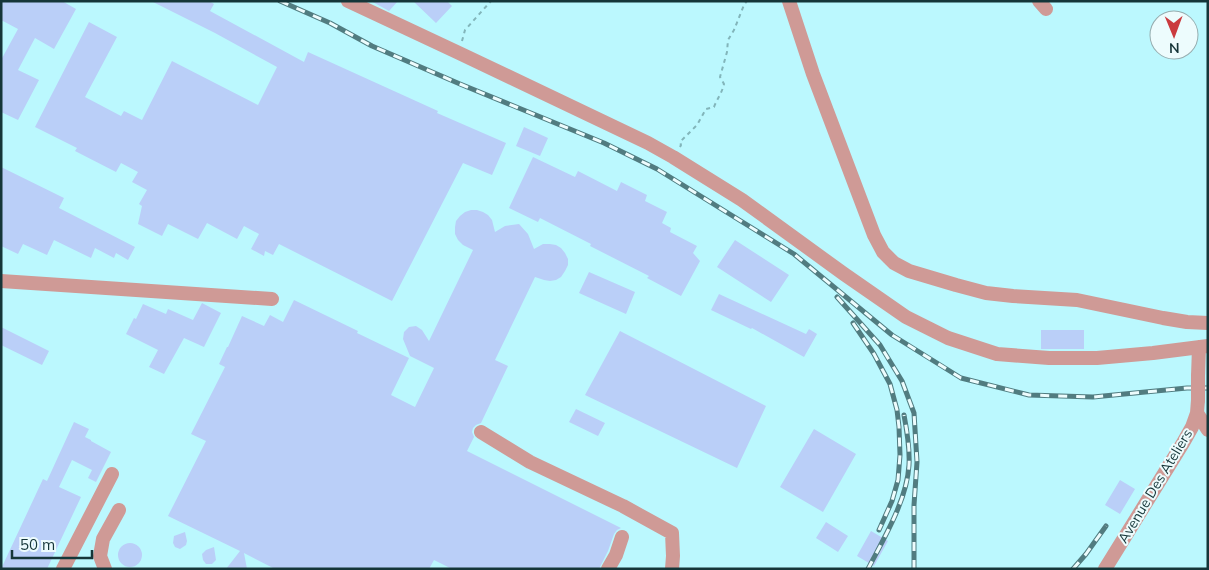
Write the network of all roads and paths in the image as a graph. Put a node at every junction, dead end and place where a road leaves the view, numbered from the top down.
1 (348, 1) edge
2 (491, 1) edge
3 (747, 1) edge
4 (789, 1) edge
5 (460, 52) junction
6 (673, 157) junction
7 (1, 281) edge
8 (272, 299) dead end
9 (1208, 323) edge
10 (1204, 346) edge
11 (1201, 409) edge
12 (1208, 430) edge
13 (481, 432) dead end
14 (112, 474) dead end
15 (119, 510) dead end
16 (622, 537) dead end
17 (63, 569) edge
18 (105, 569) edge
19 (608, 569) edge
20 (672, 569) edge
21 (1105, 569) edge

1 - 5 street
2 - 5 path
3 - 6 path
4 - 9 street
5 - 6 street
6 - 10 street
7 - 8 street
10 - 11 street, bridge
11 - 12 street
11 - 21 street, Avenue Des Ateliers
13 - 20 street
14 - 17 street
15 - 18 street
16 - 19 street

